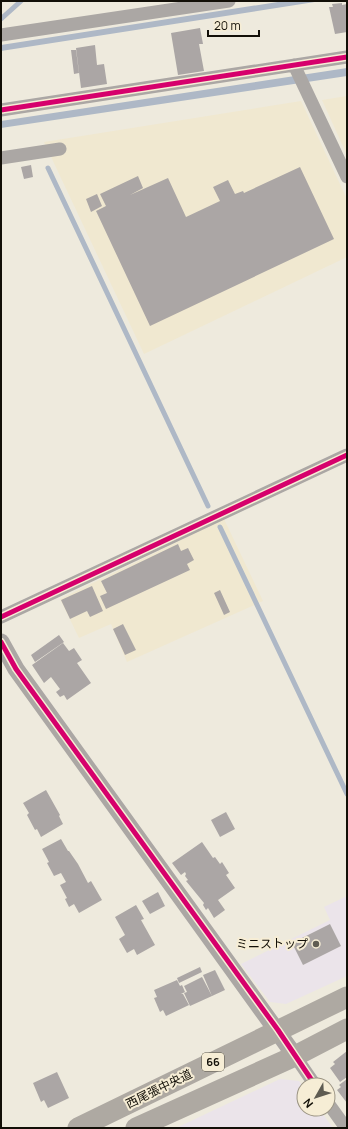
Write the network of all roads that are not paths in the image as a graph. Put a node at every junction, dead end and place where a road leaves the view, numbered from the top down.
1 (229, 1) edge
2 (1, 35) edge
3 (347, 57) edge
4 (296, 69) junction
5 (1, 110) edge
6 (60, 149) dead end
7 (1, 158) edge
8 (347, 177) edge
9 (347, 455) edge
10 (1, 617) edge
11 (1, 642) edge
12 (347, 997) edge
13 (347, 1029) edge
14 (278, 1030) junction
15 (295, 1056) junction
16 (309, 1077) edge
17 (336, 1114) edge
18 (78, 1128) edge
19 (136, 1128) edge
20 (346, 1128) edge

1 - 2 street
3 - 4 street
4 - 5 street
4 - 8 street
6 - 7 street
9 - 10 street
11 - 14 street
12 - 14 main road, 西尾張中央道 / 66
13 - 15 main road, 西尾張中央道 / 66
14 - 15 street
14 - 18 main road, 西尾張中央道 / 66
15 - 16 street
15 - 19 main road, 西尾張中央道 / 66
17 - 20 street

